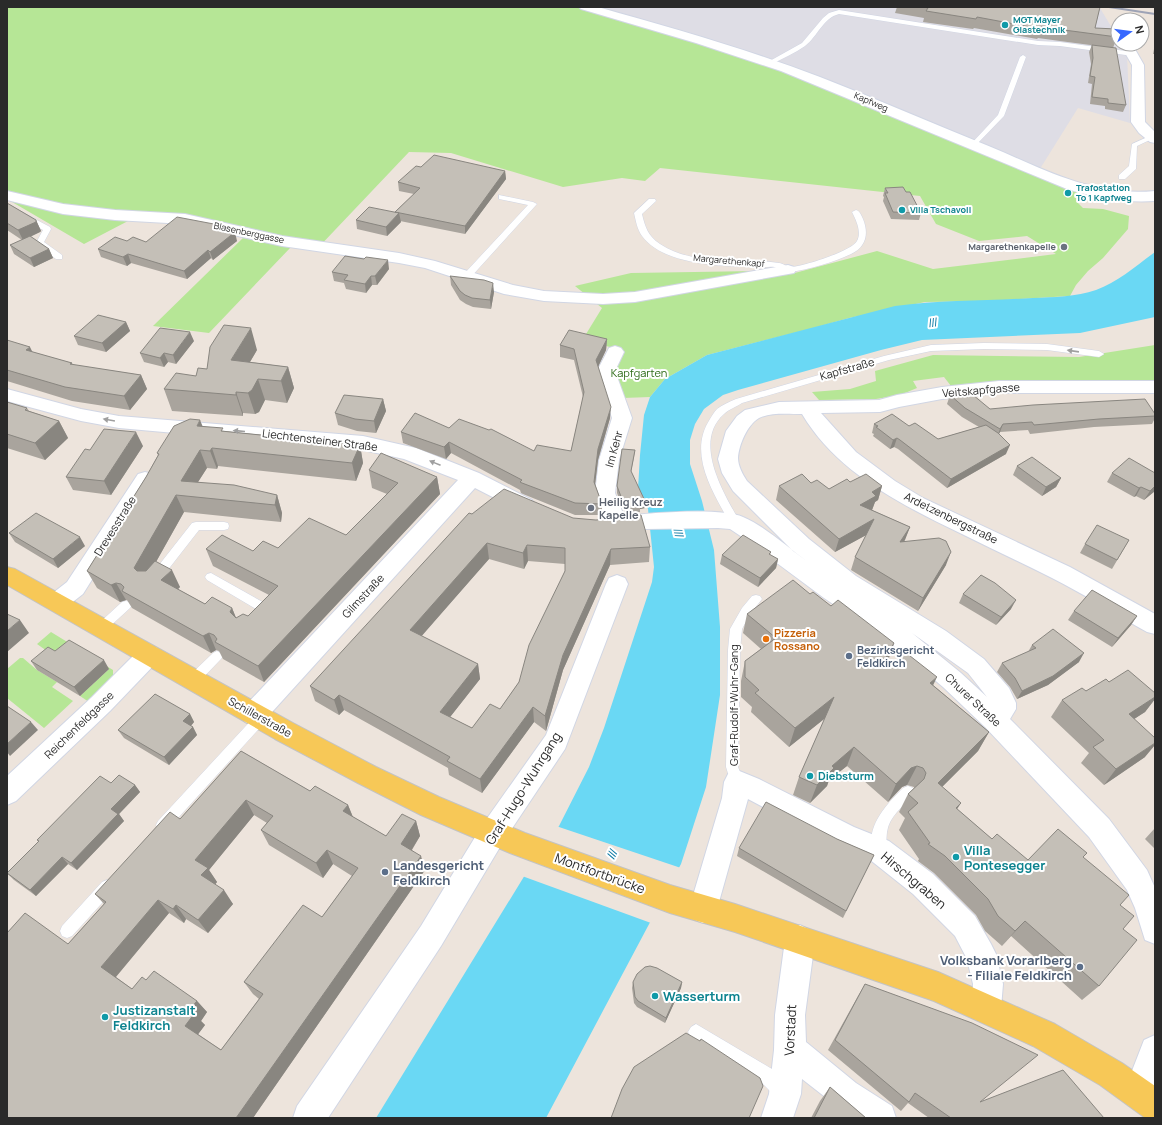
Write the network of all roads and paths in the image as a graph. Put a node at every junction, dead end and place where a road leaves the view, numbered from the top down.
1 (585, 7) edge
2 (1110, 48) edge
3 (1131, 52) edge
4 (1022, 57) dead end
5 (770, 62) junction
6 (1154, 138) edge
7 (973, 145) junction
8 (1122, 176) dead end
9 (7, 195) edge
10 (1155, 196) edge
11 (502, 197) dead end
12 (652, 201) dead end
13 (7, 206) edge
14 (856, 212) dead end
15 (43, 238) junction
16 (31, 243) edge
17 (59, 257) dead end
18 (788, 270) junction
19 (467, 276) junction
20 (603, 299) joint
21 (615, 352) dead end
22 (1099, 354) dead end
23 (1155, 387) edge
24 (7, 395) edge
25 (808, 408) junction
26 (157, 461) edge
27 (472, 478) junction
28 (541, 511) edge
29 (727, 521) junction
30 (224, 526) dead end
31 (7, 575) edge
32 (211, 577) dead end
33 (150, 584) edge
34 (617, 584) dead end
35 (756, 599) dead end
36 (57, 602) junction
37 (126, 605) edge
38 (249, 623) edge
39 (1155, 625) edge
40 (102, 627) junction
41 (149, 655) junction
42 (217, 656) edge
43 (193, 680) junction
44 (257, 716) junction
45 (994, 719) junction
46 (737, 782) junction
47 (908, 792) edge
48 (7, 793) edge
49 (493, 833) junction
50 (153, 837) edge
51 (525, 846) joint
52 (879, 850) junction
53 (115, 878) edge
54 (1149, 892) edge
55 (703, 909) junction
56 (1155, 930) edge
57 (67, 932) dead end
58 (800, 940) junction
59 (986, 1008) junction
60 (696, 1032) dead end
61 (790, 1050) junction
62 (1155, 1051) edge
63 (1147, 1100) edge
64 (781, 1106) edge
65 (309, 1118) edge
66 (880, 1118) edge

1 - 5 street, Kapfweg
2 - 5 lane
3 - 6 street
4 - 7 lane
5 - 7 street, Kapfweg
6 - 8 lane
7 - 10 street, Kapfweg
9 - 19 street, Blasenberggasse
11 - 19 lane
12 - 18 lane, Margarethenkapf
13 - 15 lane
14 - 18 lane, Margarethenkapf
15 - 16 lane
15 - 17 lane
18 - 20 street, Margarethenkapf
19 - 20 street, Blasenberggasse
21 - 29 street, Im Kehr
22 -> 29 lane, Kapfstraße
23 - 25 street, Veitskapfgasse
27 -> 24 street, Liechtensteiner Straße
25 - 39 street, Ardetzenbergstraße
25 - 45 street
26 - 36 street, Drevesstraße
27 - 28 street, Liechtensteiner Straße
27 - 44 street, Gilmstraße
29 - 45 street, Churer Straße
30 - 33 lane
31 - 36 main road, Schillerstraße
32 - 38 lane
34 - 49 street, Graf-Hugo-Wuhrgang
35 - 46 lane, Graf-Rudolf-Wuhr-Gang
36 - 40 main road, Schillerstraße
37 - 40 lane
40 - 41 main road, Schillerstraße
41 - 43 main road, Schillerstraße
41 - 48 street, Reichenfeldgasse
42 - 43 lane
43 - 44 main road, Schillerstraße
44 - 49 main road, Schillerstraße
44 - 50 lane
45 - 54 street, Churer Straße
46 - 52 street, Hirschgraben
46 - 55 street, Graf-Rudolf-Wuhr-Gang
47 - 52 lane
49 - 51 main road, Schillerstraße
49 - 65 street, Graf-Hugo-Wuhrgang
51 - 55 main road, Montfortbrücke
52 - 59 street, Hirschgraben
53 - 57 lane
54 - 56 street, Churer Straße
55 - 58 main road
58 - 59 main road
58 - 61 street, Vorstadt
59 - 63 main road
60 - 64 lane
61 - 64 street, Vorstadt
61 - 66 street
62 - 63 street

